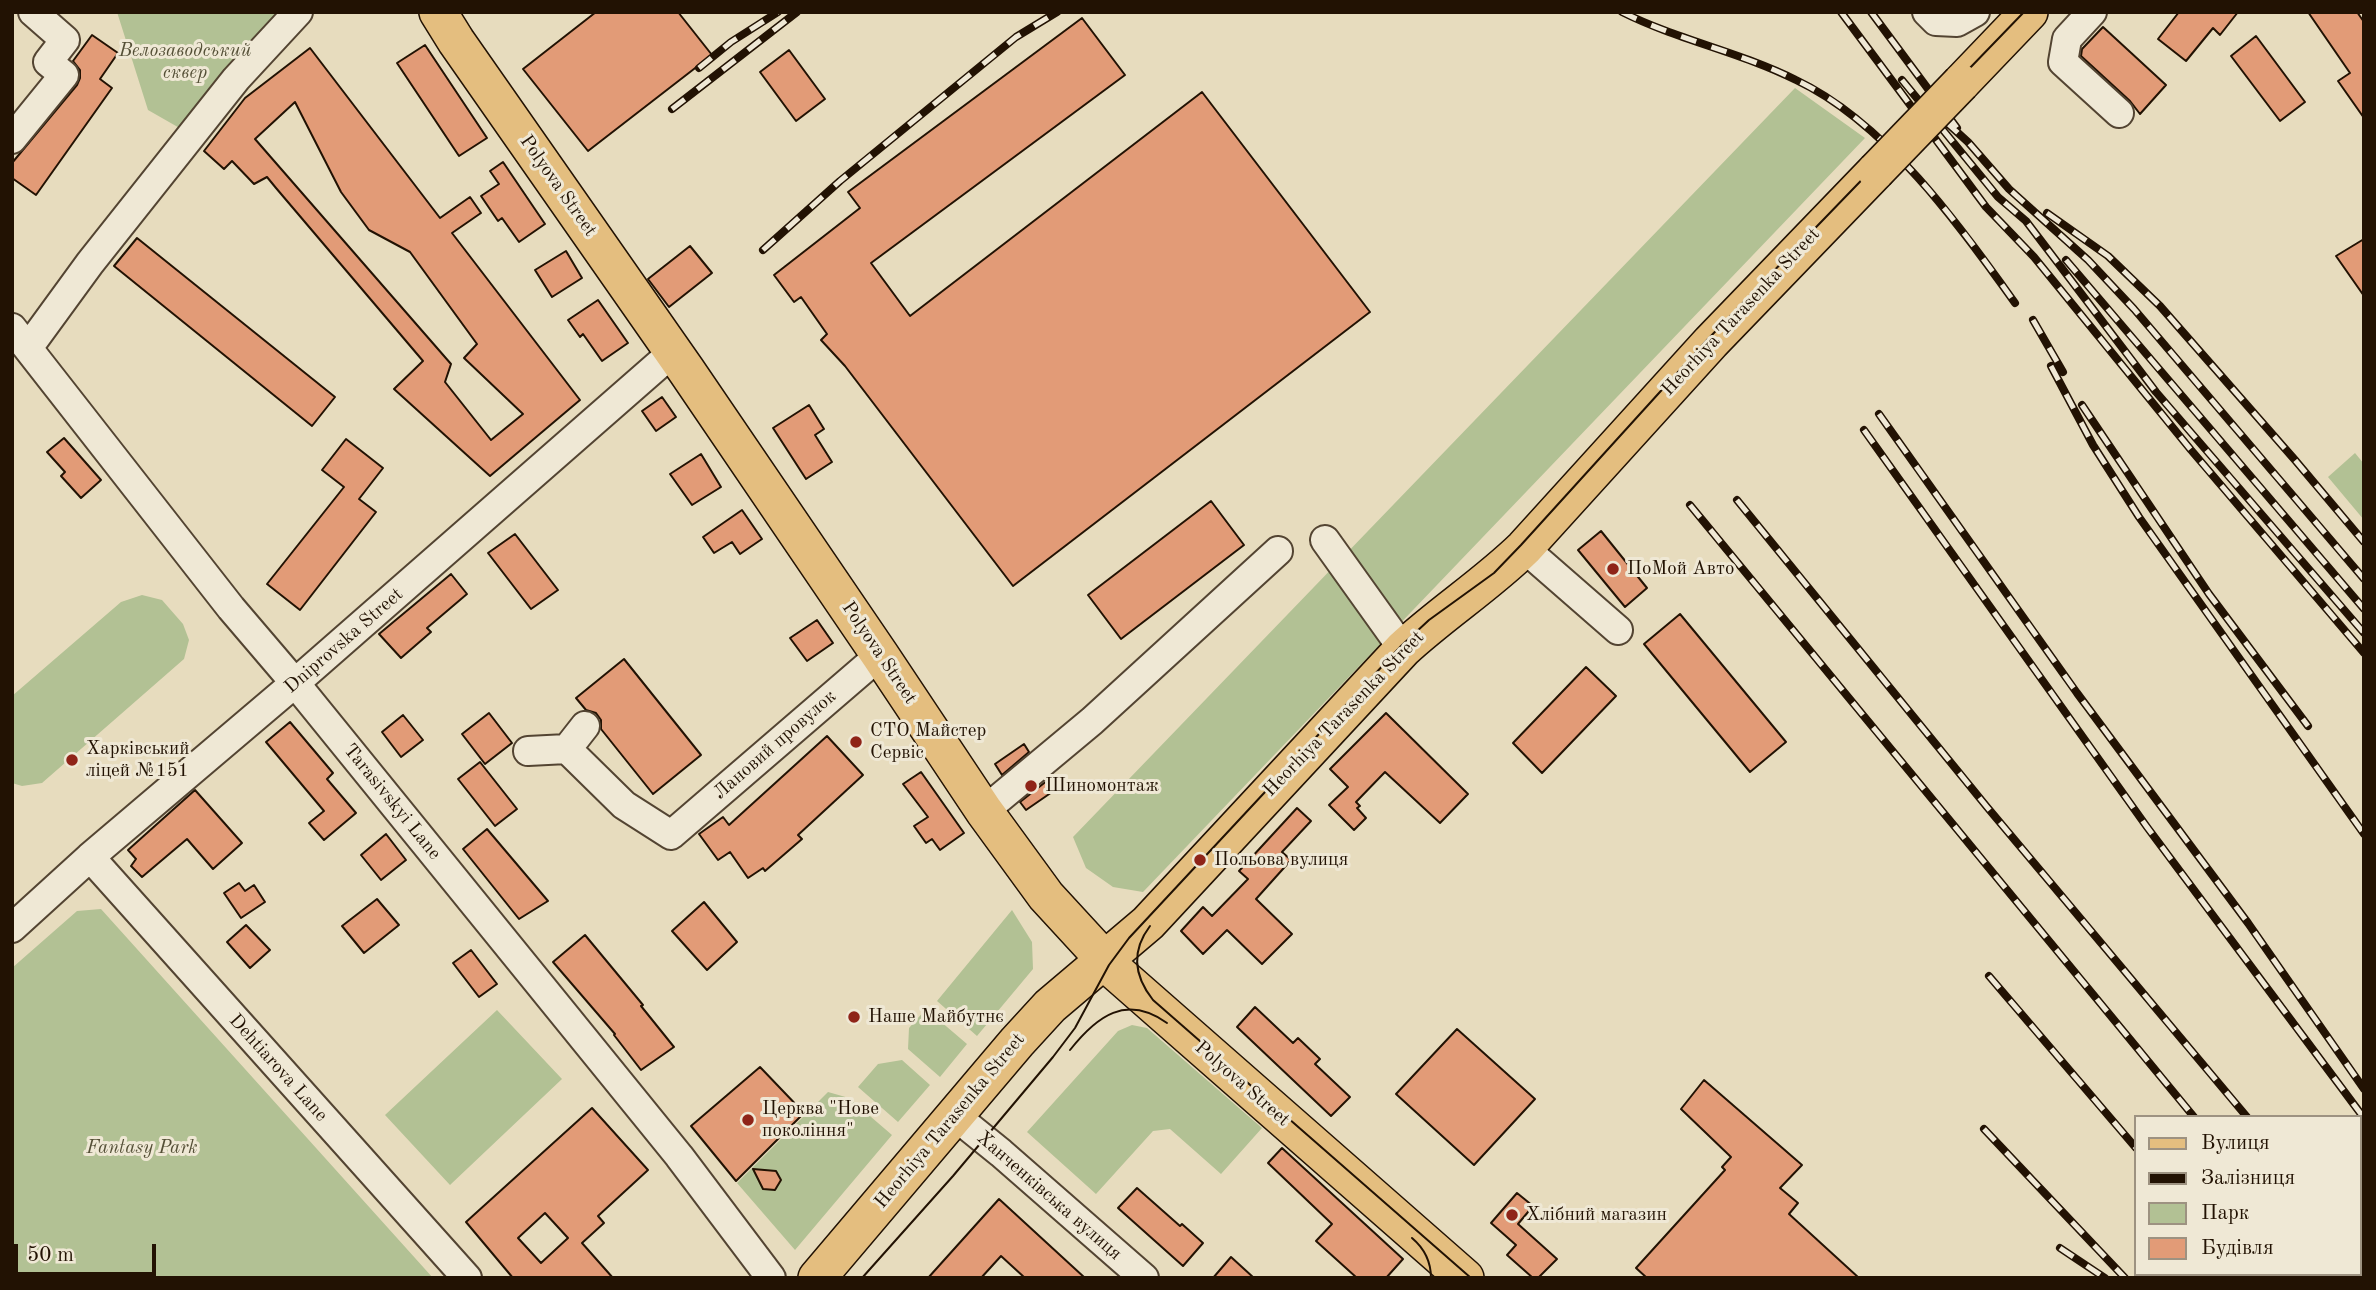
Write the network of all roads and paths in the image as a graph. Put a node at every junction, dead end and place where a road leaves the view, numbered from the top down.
1 (33, 12) edge
2 (298, 12) edge
3 (438, 12) edge
4 (1927, 12) edge
5 (1975, 12) edge
6 (2029, 12) edge
7 (2092, 12) edge
8 (2119, 113) dead end
9 (12, 139) edge
10 (20, 338) edge
11 (673, 352) junction
12 (1325, 540) dead end
13 (1524, 548) junction
14 (1278, 551) dead end
15 (1618, 631) dead end
16 (1403, 649) junction
17 (880, 655) junction
18 (295, 683) junction
19 (586, 726) dead end
20 (567, 749) junction
21 (528, 751) dead end
22 (984, 811) junction
23 (90, 857) junction
24 (12, 928) edge
25 (1105, 962) junction
26 (954, 1115) junction
27 (1453, 1274) edge
28 (467, 1278) edge
29 (771, 1278) edge
30 (817, 1278) edge
31 (1144, 1278) edge

1 - 9 street
2 - 10 street
3 - 11 main road, Polyova Street
4 - 5 street
6 - 13 main road, Heorhiya Tarasenka Street, bridge
7 - 8 street
10 - 18 street, Tarasivskyi Lane
11 - 17 main road, Polyova Street
11 - 18 street, Dniprovska Street
12 - 16 street
13 - 15 street
13 - 16 main road, Heorhiya Tarasenka Street
14 - 22 street
16 - 25 main road, Heorhiya Tarasenka Street
17 - 20 street, Лановий провулок
17 - 22 main road, Polyova Street
18 - 23 street, Dniprovska Street
18 - 29 street, Tarasivskyi Lane
19 - 20 street
20 - 21 street
22 - 25 main road, Polyova Street
23 - 24 street, Dniprovska Street
23 - 28 street, Dehtiarova Lane
25 - 26 main road, Heorhiya Tarasenka Street
25 - 27 main road, Polyova Street
26 - 30 main road, Heorhiya Tarasenka Street
26 - 31 street, Ханченківська вулиця

